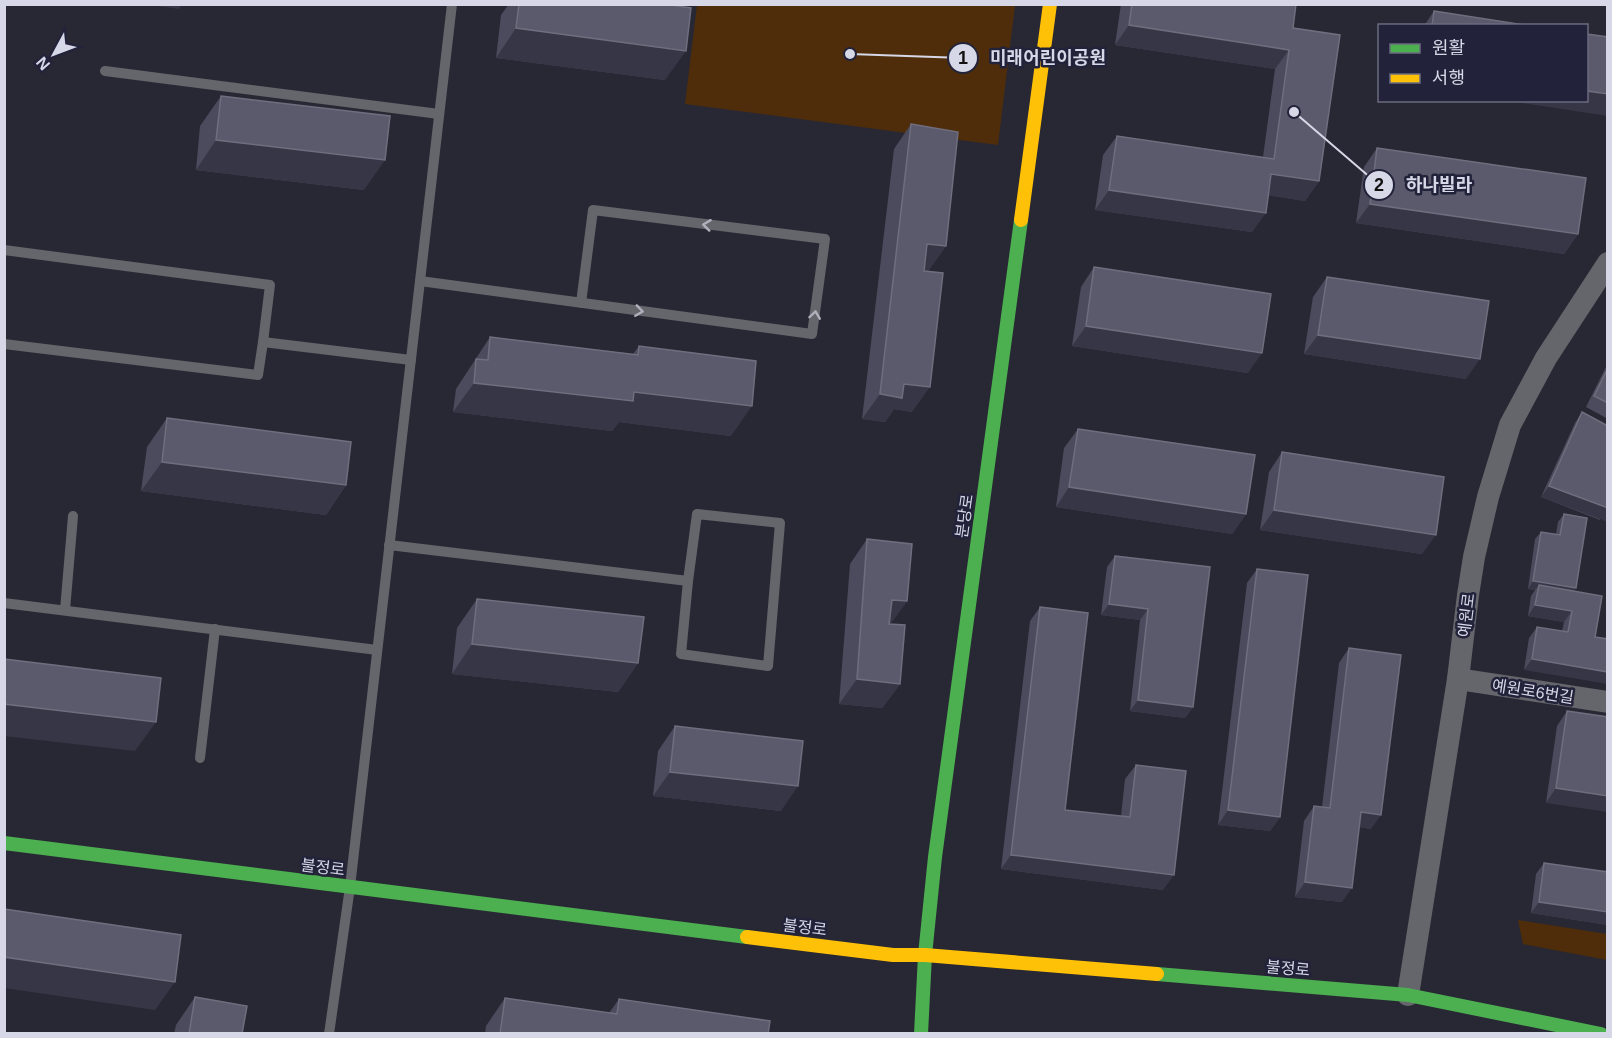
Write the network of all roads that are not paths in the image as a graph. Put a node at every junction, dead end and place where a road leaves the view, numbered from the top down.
1 (452, 4) edge
2 (1050, 4) edge
3 (105, 70) dead end
4 (439, 114) junction
5 (4, 250) edge
6 (1608, 263) edge
7 (420, 281) junction
8 (581, 303) junction
9 (263, 342) junction
10 (4, 344) edge
11 (411, 360) junction
12 (73, 516) dead end
13 (389, 545) junction
14 (688, 581) junction
15 (4, 603) edge
16 (65, 610) junction
17 (214, 630) junction
18 (377, 650) junction
19 (1458, 679) junction
20 (1608, 702) edge
21 (200, 758) dead end
22 (4, 843) edge
23 (350, 887) junction
24 (925, 955) junction
25 (1408, 995) junction
26 (329, 1034) edge
27 (921, 1034) edge
28 (1601, 1034) edge

1 - 4 lane
2 - 24 main road, 분당로
3 - 4 lane
4 - 7 lane
5 - 9 lane
6 - 19 street, 예원로
7 - 8 lane
7 - 11 lane
8 -> 8 lane
9 - 10 lane
9 - 11 lane
11 - 13 lane
12 - 16 lane
13 - 14 lane
13 - 18 lane
14 - 14 lane
15 - 16 lane
16 - 17 lane
17 - 18 lane
17 - 21 lane
18 - 23 lane
19 - 20 street, 예원로6번길
19 - 25 street, 예원로
22 - 23 main road, 불정로
23 - 24 main road, 불정로
23 - 26 lane
24 - 25 main road, 불정로
24 - 27 main road, 분당로
25 - 28 main road, 불정로

